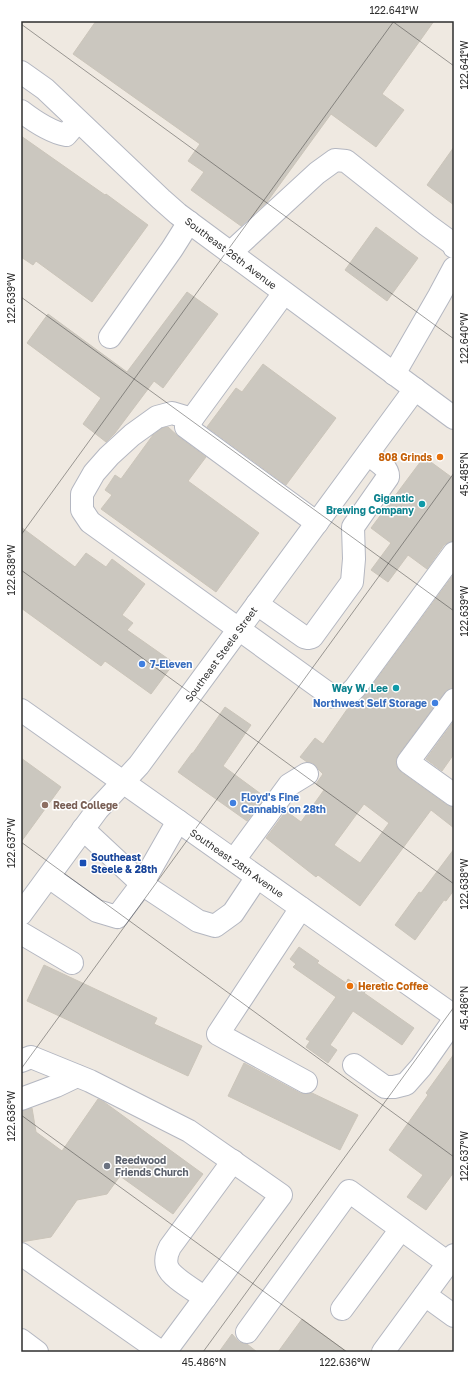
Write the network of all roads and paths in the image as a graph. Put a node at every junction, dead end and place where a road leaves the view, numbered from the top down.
1 (21, 72) edge
2 (21, 111) edge
3 (78, 121) junction
4 (189, 222) junction
5 (454, 247) edge
6 (230, 253) junction
7 (454, 268) edge
8 (284, 293) junction
9 (110, 337) dead end
10 (394, 374) junction
11 (415, 389) junction
12 (192, 418) junction
13 (454, 418) edge
14 (368, 454) junction
15 (317, 523) junction
16 (454, 553) edge
17 (257, 604) junction
18 (239, 629) junction
19 (454, 700) edge
20 (21, 710) edge
21 (307, 774) dead end
22 (123, 782) junction
23 (451, 785) edge
24 (178, 821) junction
25 (83, 830) junction
26 (234, 860) junction
27 (49, 877) junction
28 (257, 878) junction
29 (142, 884) junction
30 (301, 908) junction
31 (21, 914) edge
32 (21, 933) edge
33 (72, 963) dead end
34 (454, 1016) edge
35 (454, 1020) edge
36 (21, 1061) edge
37 (354, 1065) dead end
38 (77, 1076) junction
39 (306, 1082) dead end
40 (21, 1099) edge
41 (233, 1161) junction
42 (401, 1228) junction
43 (21, 1254) edge
44 (451, 1259) edge
45 (425, 1295) junction
46 (205, 1298) junction
47 (342, 1309) dead end
48 (454, 1316) edge
49 (246, 1332) dead end
50 (21, 1340) edge
51 (37, 1352) edge
52 (161, 1352) edge
53 (165, 1352) edge
54 (383, 1352) edge

1 - 3 street, Southeast 26th Avenue
2 - 3 street
3 - 4 street, Southeast 26th Avenue
4 - 6 street, Southeast 26th Avenue
4 - 9 street
5 - 6 street
6 - 8 street, Southeast 26th Avenue
7 - 10 street
8 - 10 street, Southeast 26th Avenue
8 - 12 street
10 - 11 street, Southeast 26th Avenue
11 - 13 street, Southeast 26th Avenue
11 - 14 street, Southeast Steele Street
12 - 15 street
12 - 18 street
14 - 15 street, Southeast Steele Street
14 - 17 street
15 - 17 street, Southeast Steele Street
16 - 18 street
17 - 18 street, Southeast Steele Street
18 - 22 street, Southeast Steele Street
19 - 23 street
20 - 22 street, Southeast 28th Avenue
21 - 26 street
22 - 24 street, Southeast 28th Avenue
22 - 25 street, Southeast Steele Street
24 - 26 street, Southeast 28th Avenue
24 - 29 street
25 - 27 street, Southeast Steele Street
25 - 29 street
26 - 28 street, Southeast 28th Avenue
27 - 29 street
27 - 31 street, Southeast Steele Street
28 - 29 street
28 - 30 street, Southeast 28th Avenue
30 - 34 street, Southeast 28th Avenue
30 - 39 street
32 - 33 street
35 - 37 street
36 - 38 street
38 - 40 street
38 - 41 street
41 - 46 street
41 - 46 street
42 - 44 street
42 - 47 street
42 - 49 street
43 - 52 street
44 - 45 street
45 - 48 street
45 - 54 street
46 - 53 street
50 - 51 street

